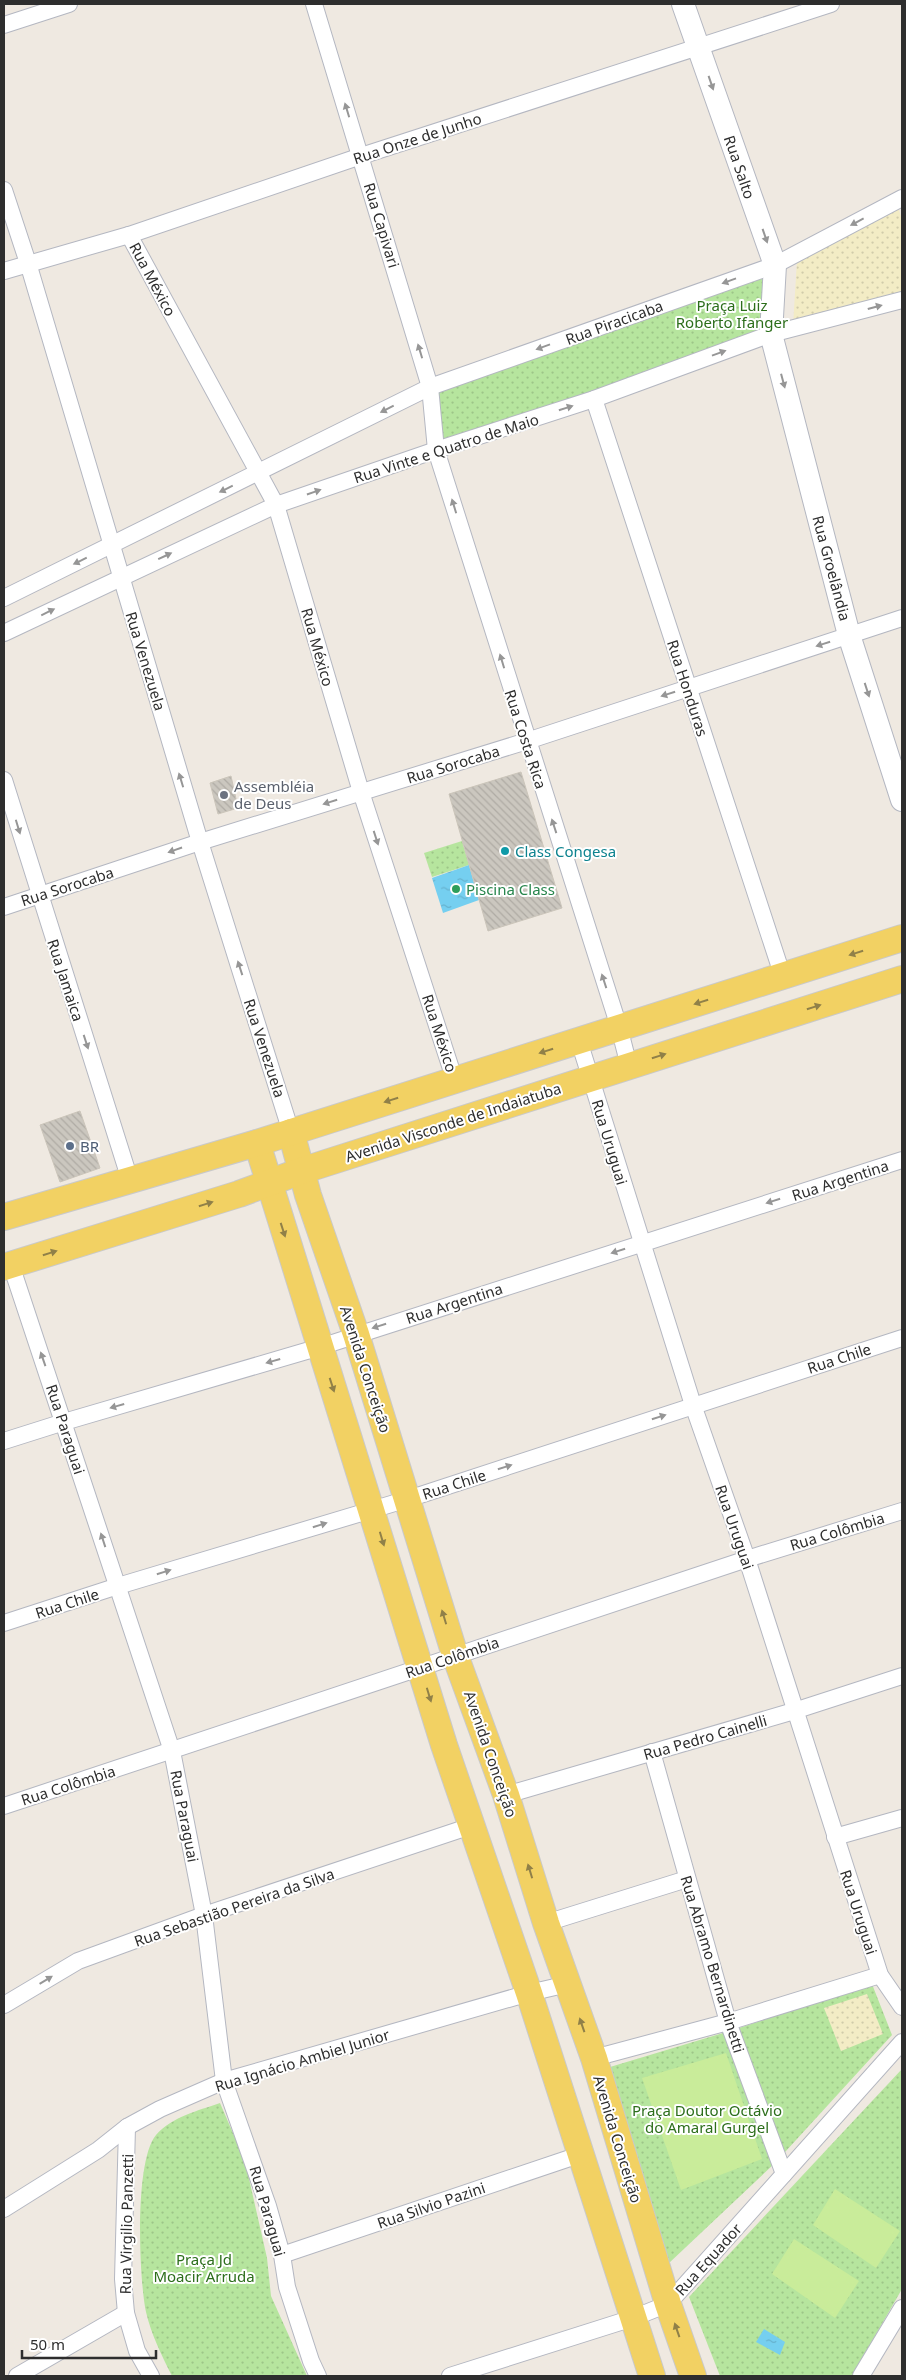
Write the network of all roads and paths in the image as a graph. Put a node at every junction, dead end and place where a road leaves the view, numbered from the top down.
1 (69, 4) edge
2 (314, 4) edge
3 (683, 4) edge
4 (831, 4) edge
5 (4, 25) edge
6 (698, 47) junction
7 (362, 156) junction
8 (4, 190) edge
9 (902, 201) edge
10 (129, 235) junction
11 (28, 263) junction
12 (775, 265) junction
13 (4, 271) edge
14 (902, 300) edge
15 (771, 334) junction
16 (430, 387) junction
17 (594, 399) junction
18 (436, 450) junction
19 (258, 473) junction
20 (276, 506) junction
21 (112, 546) junction
22 (121, 576) junction
23 (4, 598) edge
24 (902, 618) edge
25 (4, 633) edge
26 (849, 635) junction
27 (688, 687) junction
28 (527, 741) junction
29 (4, 780) edge
30 (361, 792) junction
31 (902, 800) edge
32 (200, 842) junction
33 (39, 896) junction
34 (4, 907) edge
35 (902, 938) edge
36 (783, 977) junction
37 (902, 981) edge
38 (619, 1027) junction
39 (579, 1041) junction
40 (629, 1066) junction
41 (590, 1079) junction
42 (455, 1081) junction
43 (291, 1132) junction
44 (257, 1143) junction
45 (902, 1160) edge
46 (301, 1171) junction
47 (130, 1180) junction
48 (268, 1183) junction
49 (4, 1217) edge
50 (641, 1243) junction
51 (7, 1266) edge
52 (356, 1334) junction
53 (902, 1338) edge
54 (320, 1347) junction
55 (693, 1405) junction
56 (64, 1422) junction
57 (4, 1441) edge
58 (408, 1499) junction
59 (372, 1509) junction
60 (902, 1512) edge
61 (746, 1559) junction
62 (118, 1586) junction
63 (4, 1623) edge
64 (455, 1655) junction
65 (421, 1668) junction
66 (902, 1676) edge
67 (794, 1711) junction
68 (172, 1751) junction
69 (652, 1752) junction
70 (506, 1795) junction
71 (4, 1806) edge
72 (902, 1818) edge
73 (471, 1826) junction
74 (835, 1837) junction
75 (687, 1879) junction
76 (204, 1916) junction
77 (546, 1923) junction
78 (880, 1975) junction
79 (568, 1984) junction
80 (529, 1993) junction
81 (4, 2005) edge
82 (902, 2007) edge
83 (728, 2022) junction
84 (902, 2042) edge
85 (594, 2058) junction
86 (224, 2081) junction
87 (127, 2126) junction
88 (580, 2155) junction
89 (784, 2174) junction
90 (4, 2209) edge
91 (282, 2254) junction
92 (668, 2304) junction
93 (902, 2308) edge
94 (126, 2314) junction
95 (632, 2318) junction
96 (16, 2376) edge
97 (151, 2376) edge
98 (318, 2376) edge
99 (450, 2376) edge
100 (652, 2376) edge
101 (693, 2376) edge
102 (861, 2376) edge

1 - 5 street
7 -> 2 street, Rua Capivari
3 - 6 street, Rua Salto
4 - 6 street, Rua Onze de Junho
6 - 7 street, Rua Onze de Junho
6 -> 12 street, Rua Salto
7 - 10 street, Rua Onze de Junho
16 -> 7 street, Rua Capivari
8 - 11 street, Rua Venezuela
9 -> 12 street, Rua Piracicaba
10 - 11 street, Rua Onze de Junho
10 - 19 street, Rua México
11 - 13 street, Rua Onze de Junho
11 - 21 street, Rua Venezuela
12 - 15 street, Rua Salto
12 -> 16 street, Rua Piracicaba
15 -> 14 street, Rua Vinte e Quatro de Maio
17 -> 15 street, Rua Vinte e Quatro de Maio
15 -> 26 street, Rua Groelândia
16 - 18 street, Rua Capivari
16 -> 19 street
18 -> 17 street, Rua Vinte e Quatro de Maio
17 - 27 street, Rua Honduras
20 -> 18 street, Rua Vinte e Quatro de Maio
28 -> 18 street, Rua Costa Rica
19 - 20 street, Rua México
19 -> 21 street
22 -> 20 street, Rua Vinte e Quatro de Maio
20 - 30 street, Rua México
21 - 22 street, Rua Venezuela
21 -> 23 street
25 -> 22 street, Rua Vinte e Quatro de Maio
32 -> 22 street, Rua Venezuela
24 - 26 street, Rua Sorocaba
26 -> 27 street, Rua Sorocaba
26 -> 31 street, Rua Groelândia
27 -> 28 street, Rua Sorocaba
27 - 36 street, Rua Honduras
28 - 30 street, Rua Sorocaba
38 -> 28 street, Rua Costa Rica
29 -> 33 street, Rua Jamaica
30 -> 32 street, Rua Sorocaba
30 -> 42 street, Rua México
32 -> 33 street, Rua Sorocaba
43 -> 32 street, Rua Venezuela
33 - 34 street, Rua Sorocaba
33 -> 47 street, Rua Jamaica
35 -> 36 main road
36 -> 38 main road
40 -> 37 main road, Avenida Visconde de Indaiatuba
38 - 39 main road
38 - 40 street, Rua Costa Rica
39 - 41 street, Rua Uruguai
39 -> 42 main road
40 - 41 main road, Avenida Visconde de Indaiatuba
41 - 46 main road, Avenida Visconde de Indaiatuba
41 - 50 street, Rua Uruguai
42 -> 43 main road
43 - 44 main road
43 - 46 main road, Avenida Conceição
44 - 47 main road
44 - 48 main road
45 -> 50 street, Rua Argentina
46 - 48 main road, Avenida Visconde de Indaiatuba
46 - 52 main road, Avenida Conceição
47 - 49 main road
51 -> 48 main road, Avenida Visconde de Indaiatuba
48 -> 54 main road
50 -> 52 street, Rua Argentina
50 - 55 street, Rua Uruguai
56 -> 51 street, Rua Paraguai
52 - 54 street, Rua Argentina
52 - 58 main road, Avenida Conceição
53 - 55 street, Rua Chile
54 -> 56 street, Rua Argentina
54 -> 59 main road
58 -> 55 street, Rua Chile
55 - 61 street, Rua Uruguai
56 - 57 street, Rua Argentina
62 -> 56 street, Rua Paraguai
58 - 59 street, Rua Chile
64 -> 58 main road, Avenida Conceição
62 -> 59 street, Rua Chile
59 -> 65 main road
60 - 61 street, Rua Colômbia
61 - 64 street, Rua Colômbia
61 - 67 street, Rua Uruguai
62 - 63 street, Rua Chile
62 - 68 street, Rua Paraguai
64 - 65 street, Rua Colômbia
64 - 70 main road, Avenida Conceição
65 - 68 street, Rua Colômbia
65 -> 73 main road
66 - 67 street, Rua Pedro Cainelli
67 - 69 street, Rua Pedro Cainelli
67 - 74 street, Rua Uruguai
68 - 71 street, Rua Colômbia
68 - 76 street, Rua Paraguai
69 - 70 street, Rua Pedro Cainelli
69 - 75 street, Rua Abramo Bernardinetti
77 -> 70 main road, Avenida Conceição
72 - 74 street
73 - 76 street, Rua Sebastião Pereira da Silva
73 - 80 main road
74 - 78 street, Rua Uruguai
75 - 77 street
75 - 83 street, Rua Abramo Bernardinetti
81 -> 76 street, Rua Sebastião Pereira da Silva
76 - 86 street, Rua Paraguai
77 - 79 main road, Avenida Conceição
78 - 82 street, Rua Uruguai
78 - 83 street
79 - 80 street, Rua Ignácio Ambiel Junior
85 -> 79 main road, Avenida Conceição
80 - 86 street, Rua Ignácio Ambiel Junior
80 - 88 main road
83 - 85 street
83 - 89 street, Rua Abramo Bernardinetti
84 - 89 street, Rua Equador
85 - 92 main road, Avenida Conceição
86 - 87 street, Rua Ignácio Ambiel Junior
86 - 91 street, Rua Paraguai
87 - 90 street, Rua Ignácio Ambiel Junior
87 - 94 street, Rua Virgilio Panzetti
88 - 91 street, Rua Silvio Pazini
88 - 95 main road
89 - 92 street, Rua Equador
91 - 98 street, Rua Paraguai
92 - 95 street, Rua Equador
101 -> 92 main road, Avenida Conceição
93 - 102 street
94 - 96 street
94 - 97 street, Rua Virgilio Panzetti
95 - 99 street, Rua Equador
95 - 100 main road

